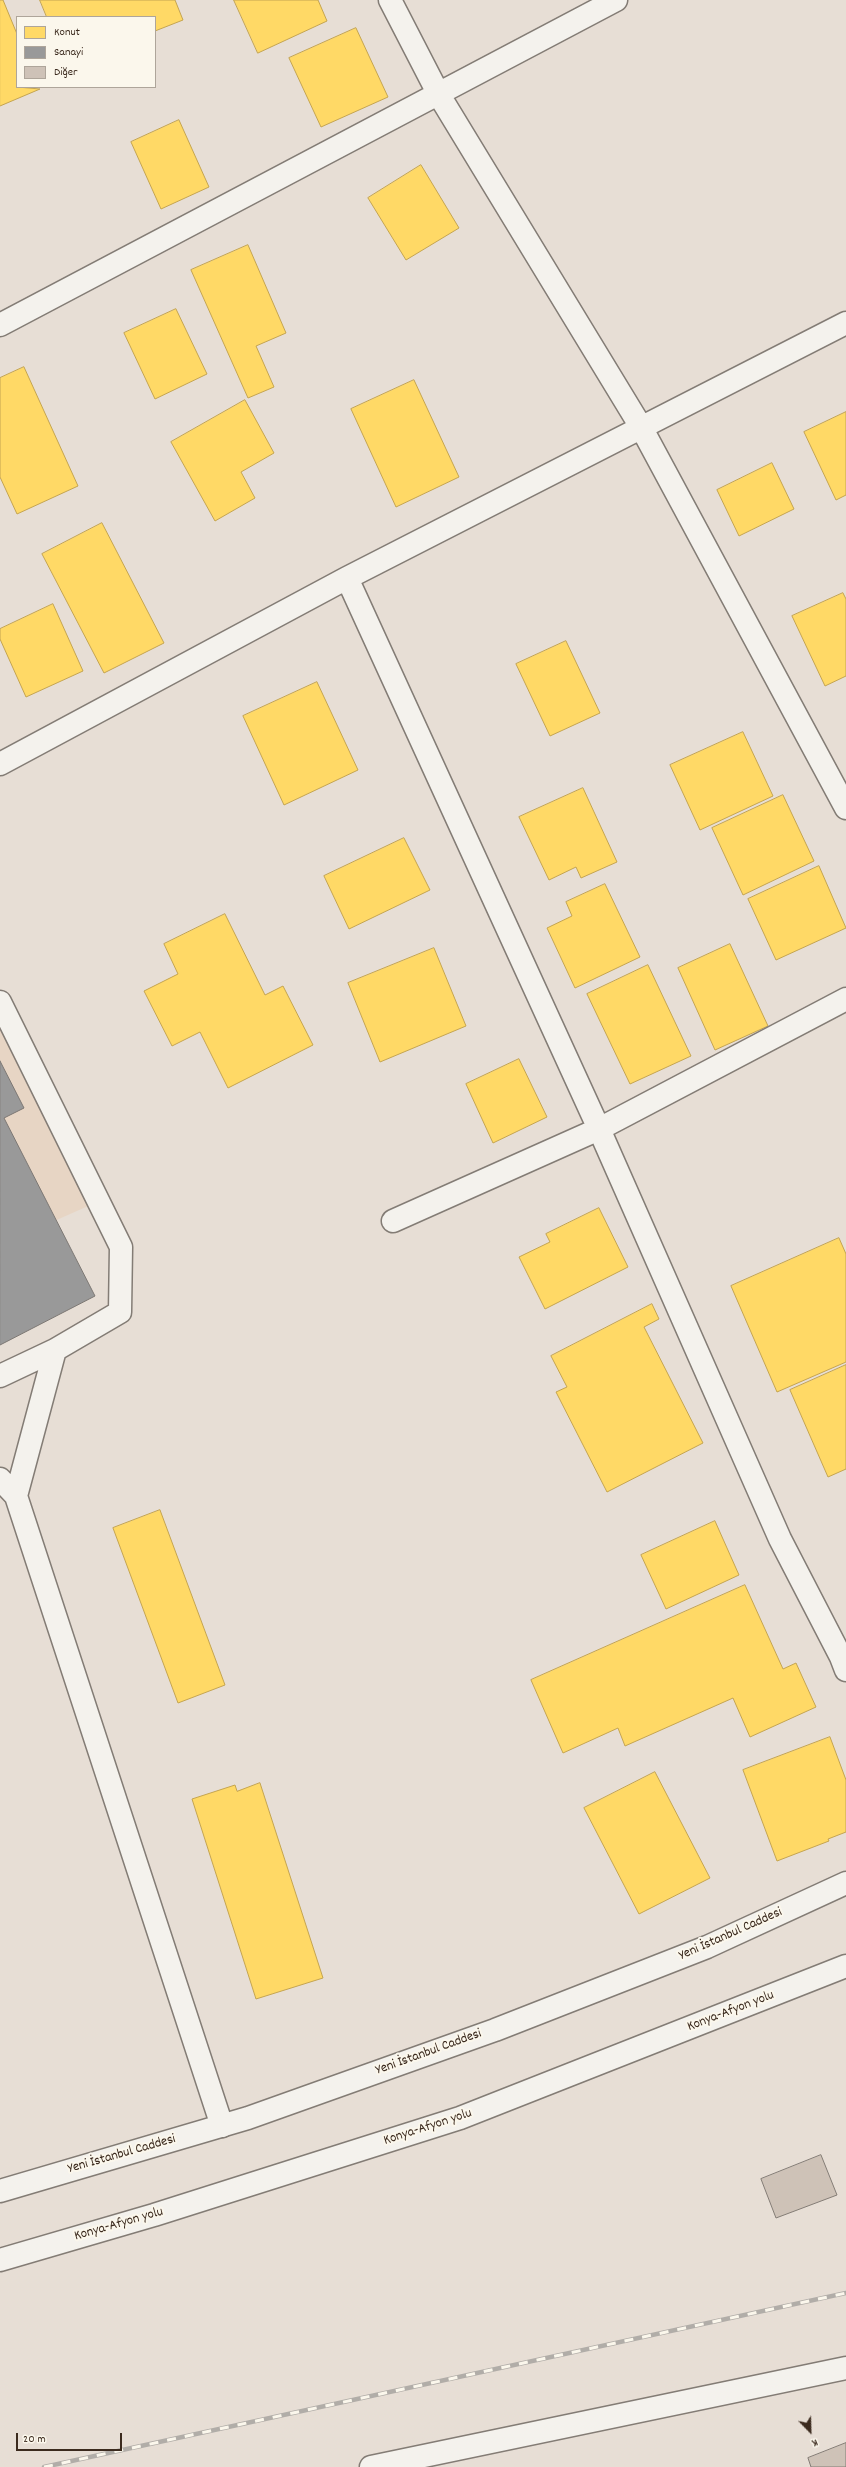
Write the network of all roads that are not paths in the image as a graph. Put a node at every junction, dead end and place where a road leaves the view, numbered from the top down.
1 (390, 0) edge
2 (616, 0) edge
3 (439, 95) junction
4 (846, 323) edge
5 (0, 325) edge
6 (641, 427) junction
7 (347, 578) junction
8 (0, 764) edge
9 (846, 808) edge
10 (846, 999) edge
11 (0, 1002) edge
12 (599, 1129) junction
13 (392, 1221) dead end
14 (55, 1350) junction
15 (0, 1376) edge
16 (0, 1479) edge
17 (16, 1496) junction
18 (846, 1670) edge
19 (846, 1882) edge
20 (846, 1966) edge
21 (222, 2126) junction
22 (0, 2191) edge
23 (0, 2260) edge
24 (846, 2368) edge
25 (371, 2467) edge

1 - 3 main road
2 - 3 main road
3 - 5 main road
3 - 6 main road
4 - 6 main road
6 - 7 main road
6 - 9 main road
7 - 8 main road
7 - 12 main road
10 - 12 main road
11 - 14 main road
12 - 13 main road
12 - 18 main road
14 - 15 main road
14 - 17 main road
16 - 17 main road
17 - 21 main road
19 - 21 main road, Yeni İstanbul Caddesi
20 - 23 main road, Konya-Afyon yolu
21 - 22 main road, Yeni İstanbul Caddesi
24 - 25 main road

